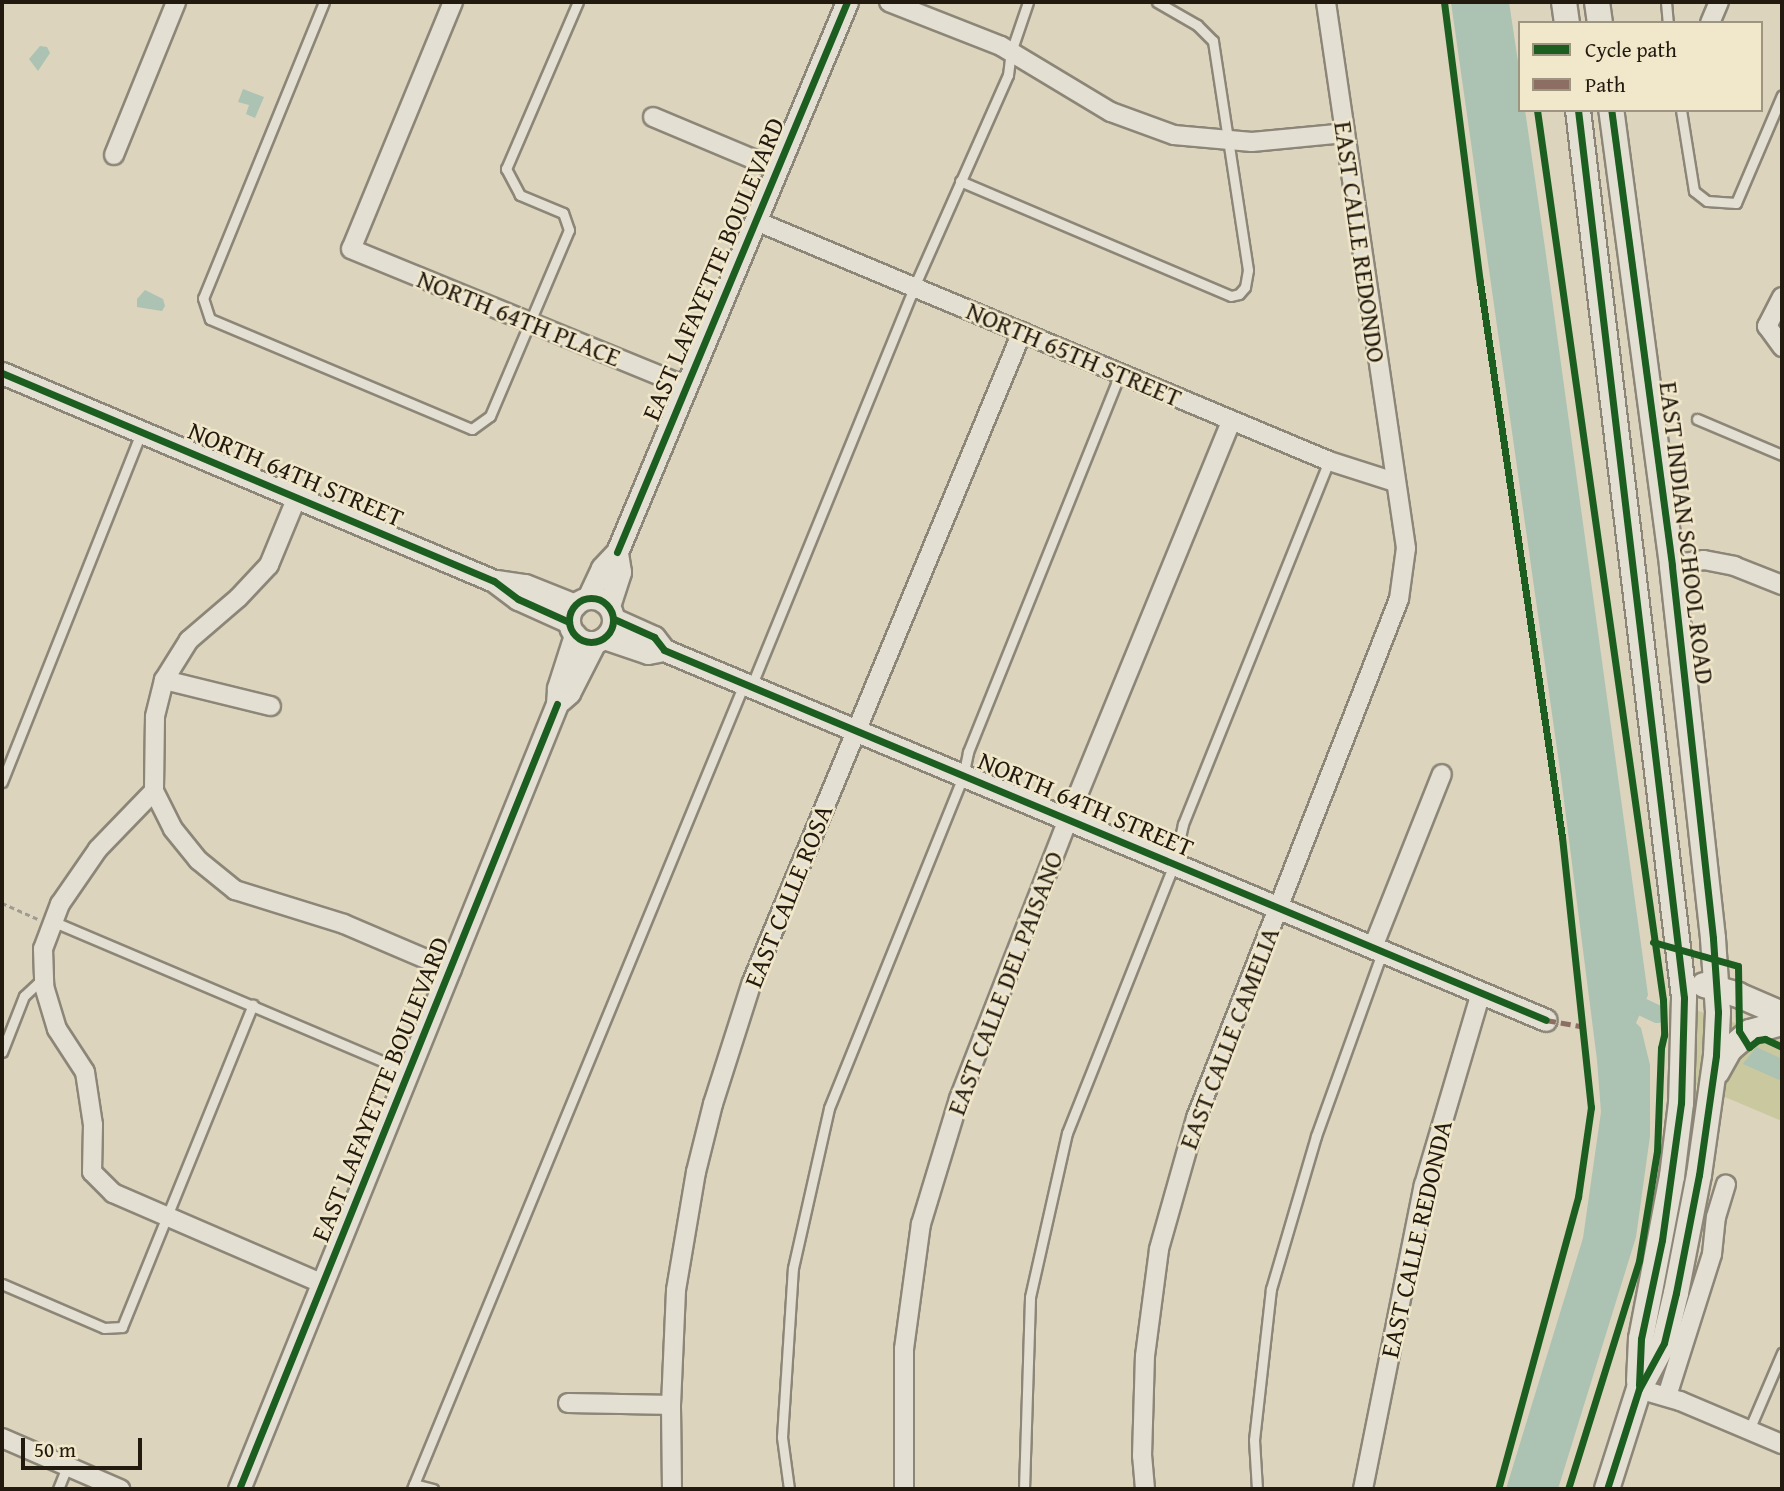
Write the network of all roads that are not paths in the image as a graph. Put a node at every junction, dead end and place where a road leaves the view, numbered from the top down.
1 (176, 2) edge
2 (324, 2) edge
3 (453, 2) edge
4 (578, 2) edge
5 (846, 2) edge
6 (889, 2) edge
7 (1028, 2) edge
8 (1157, 2) edge
9 (1326, 2) edge
10 (1564, 2) edge
11 (1597, 2) edge
12 (1666, 2) edge
13 (1719, 2) edge
14 (1567, 21) edge
15 (1600, 21) edge
16 (1668, 21) edge
17 (1711, 21) edge
18 (1011, 52) junction
19 (1782, 95) edge
20 (1578, 112) edge
21 (1611, 112) edge
22 (1681, 112) edge
23 (653, 117) dead end
24 (1345, 133) junction
25 (1229, 140) junction
26 (114, 155) dead end
27 (777, 169) junction
28 (960, 181) junction
29 (755, 221) junction
30 (914, 287) junction
31 (1782, 297) edge
32 (531, 323) junction
33 (1021, 332) junction
34 (1782, 347) edge
35 (2, 373) edge
36 (1120, 374) junction
37 (687, 387) junction
38 (1697, 419) dead end
39 (1231, 421) junction
40 (142, 432) junction
41 (1782, 455) edge
42 (1329, 461) junction
43 (1395, 482) junction
44 (298, 497) junction
45 (1672, 565) junction
46 (1782, 585) edge
47 (591, 621) junction
48 (164, 680) junction
49 (747, 685) junction
50 (271, 706) dead end
51 (855, 730) junction
52 (1657, 769) junction
53 (1442, 774) dead end
54 (963, 776) junction
55 (2, 782) edge
56 (1696, 789) junction
57 (154, 791) junction
58 (1068, 819) junction
59 (1174, 864) junction
60 (1279, 908) junction
61 (52, 923) junction
62 (1378, 949) junction
63 (452, 970) junction
64 (44, 977) junction
65 (1682, 980) junction
66 (1716, 988) junction
67 (1481, 992) junction
68 (253, 1005) junction
69 (1782, 1014) edge
70 (1546, 1020) dead end
71 (1782, 1023) edge
72 (2, 1052) edge
73 (410, 1072) junction
74 (1711, 1088) junction
75 (1726, 1184) dead end
76 (168, 1217) junction
77 (2, 1284) edge
78 (323, 1284) junction
79 (1782, 1353) edge
80 (1639, 1389) junction
81 (1667, 1396) junction
82 (568, 1403) dead end
83 (671, 1405) junction
84 (1749, 1430) junction
85 (2, 1438) edge
86 (1782, 1444) edge
87 (68, 1467) junction
88 (413, 1486) edge
89 (1611, 1486) edge
90 (58, 1489) edge
91 (120, 1489) edge
92 (239, 1489) edge
93 (433, 1489) edge
94 (672, 1489) edge
95 (789, 1489) edge
96 (904, 1489) edge
97 (1024, 1489) edge
98 (1145, 1489) edge
99 (1257, 1489) edge
100 (1363, 1489) edge

1 - 26 street
2 - 32 lane
3 - 32 street, NORTH 64TH PLACE
4 - 32 lane
5 - 27 street, EAST LAFAYETTE BOULEVARD
6 - 18 street
7 - 18 lane
8 - 25 lane
9 - 24 street, EAST CALLE REDONDO
10 - 14 main road
11 - 15 main road
12 - 16 lane
13 - 17 street
18 - 25 street
18 - 28 lane
19 - 22 lane
20 - 52 main road, EAST INDIAN SCHOOL ROAD
21 - 45 main road, EAST INDIAN SCHOOL ROAD
23 - 27 street
24 - 25 street
24 - 43 street, EAST CALLE REDONDO
25 - 28 lane
27 - 29 street, EAST LAFAYETTE BOULEVARD
28 - 30 lane
29 - 30 street, NORTH 65TH STREET
29 - 37 street, EAST LAFAYETTE BOULEVARD
30 - 33 street, NORTH 65TH STREET
30 - 49 lane
31 - 34 street
32 - 37 street, NORTH 64TH PLACE
33 - 36 street, NORTH 65TH STREET
33 - 51 street, EAST CALLE ROSA
35 - 40 street, NORTH 64TH STREET
36 - 39 street, NORTH 65TH STREET
36 - 54 lane
37 - 47 street, EAST LAFAYETTE BOULEVARD
38 - 41 lane
39 - 42 street, NORTH 65TH STREET
39 - 58 street, EAST CALLE DEL PAISANO
40 - 44 street, NORTH 64TH STREET
40 - 55 lane
42 - 43 street, NORTH 65TH STREET
42 - 59 lane
43 - 60 street, EAST CALLE CAMELIA
44 - 47 street, NORTH 64TH STREET
44 - 48 street
45 - 46 street
45 - 56 main road, EAST INDIAN SCHOOL ROAD
47 - 49 street, NORTH 64TH STREET
47 - 63 street, EAST LAFAYETTE BOULEVARD
48 - 50 street
48 - 57 street
49 - 51 street, NORTH 64TH STREET
49 - 88 lane
51 - 54 street, NORTH 64TH STREET
51 - 83 street, EAST CALLE ROSA
52 - 56 main road
52 - 65 main road, EAST INDIAN SCHOOL ROAD
53 - 62 street
54 - 58 street, NORTH 64TH STREET
54 - 95 lane
56 - 66 main road, EAST INDIAN SCHOOL ROAD
57 - 61 street
57 - 63 street
58 - 59 street, NORTH 64TH STREET
58 - 96 street, EAST CALLE DEL PAISANO
59 - 60 street, NORTH 64TH STREET
59 - 97 lane
60 - 62 street, NORTH 64TH STREET
60 - 98 street, EAST CALLE CAMELIA
61 - 64 street
61 - 68 lane
62 - 67 street, NORTH 64TH STREET
62 - 99 lane
63 - 73 street, EAST LAFAYETTE BOULEVARD
64 - 72 lane
64 - 76 street
65 - 66 main road
65 - 80 main road, EAST INDIAN SCHOOL ROAD
66 - 69 main road
66 - 74 main road, EAST INDIAN SCHOOL ROAD
67 - 70 street, NORTH 64TH STREET
67 - 100 street, EAST CALLE REDONDA
68 - 73 lane
68 - 76 lane
71 - 74 main road, EAST INDIAN SCHOOL ROAD
73 - 78 street, EAST LAFAYETTE BOULEVARD
74 - 80 main road, EAST INDIAN SCHOOL ROAD
75 - 81 street
76 - 77 lane
76 - 78 street
78 - 92 street, EAST LAFAYETTE BOULEVARD
79 - 84 lane
80 - 81 street
80 - 89 main road, EAST INDIAN SCHOOL ROAD
81 - 84 street
82 - 83 street
83 - 94 street, EAST CALLE ROSA
84 - 86 street
85 - 87 street
87 - 90 lane
87 - 91 street
88 - 93 lane

